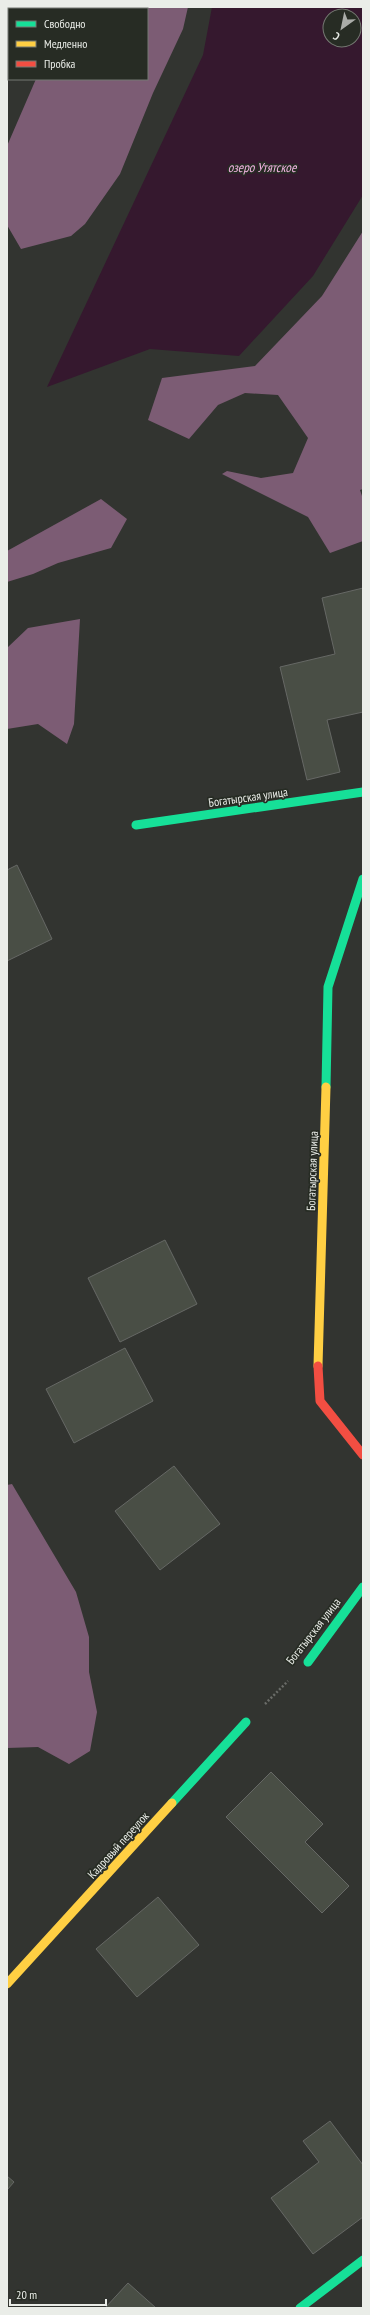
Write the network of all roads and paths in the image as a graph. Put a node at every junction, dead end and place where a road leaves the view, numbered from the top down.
1 (363, 792) edge
2 (136, 825) dead end
3 (363, 879) edge
4 (363, 1455) edge
5 (363, 1587) edge
6 (308, 1662) joint
7 (246, 1722) joint
8 (7, 1984) edge
9 (363, 2260) edge
10 (300, 2308) edge

1 - 2 street, Богатырская улица
3 - 4 street, Богатырская улица
5 - 6 street, Богатырская улица
6 - 7 path, Богатырская улица
7 - 8 street, Кадровый переулок
9 - 10 street

